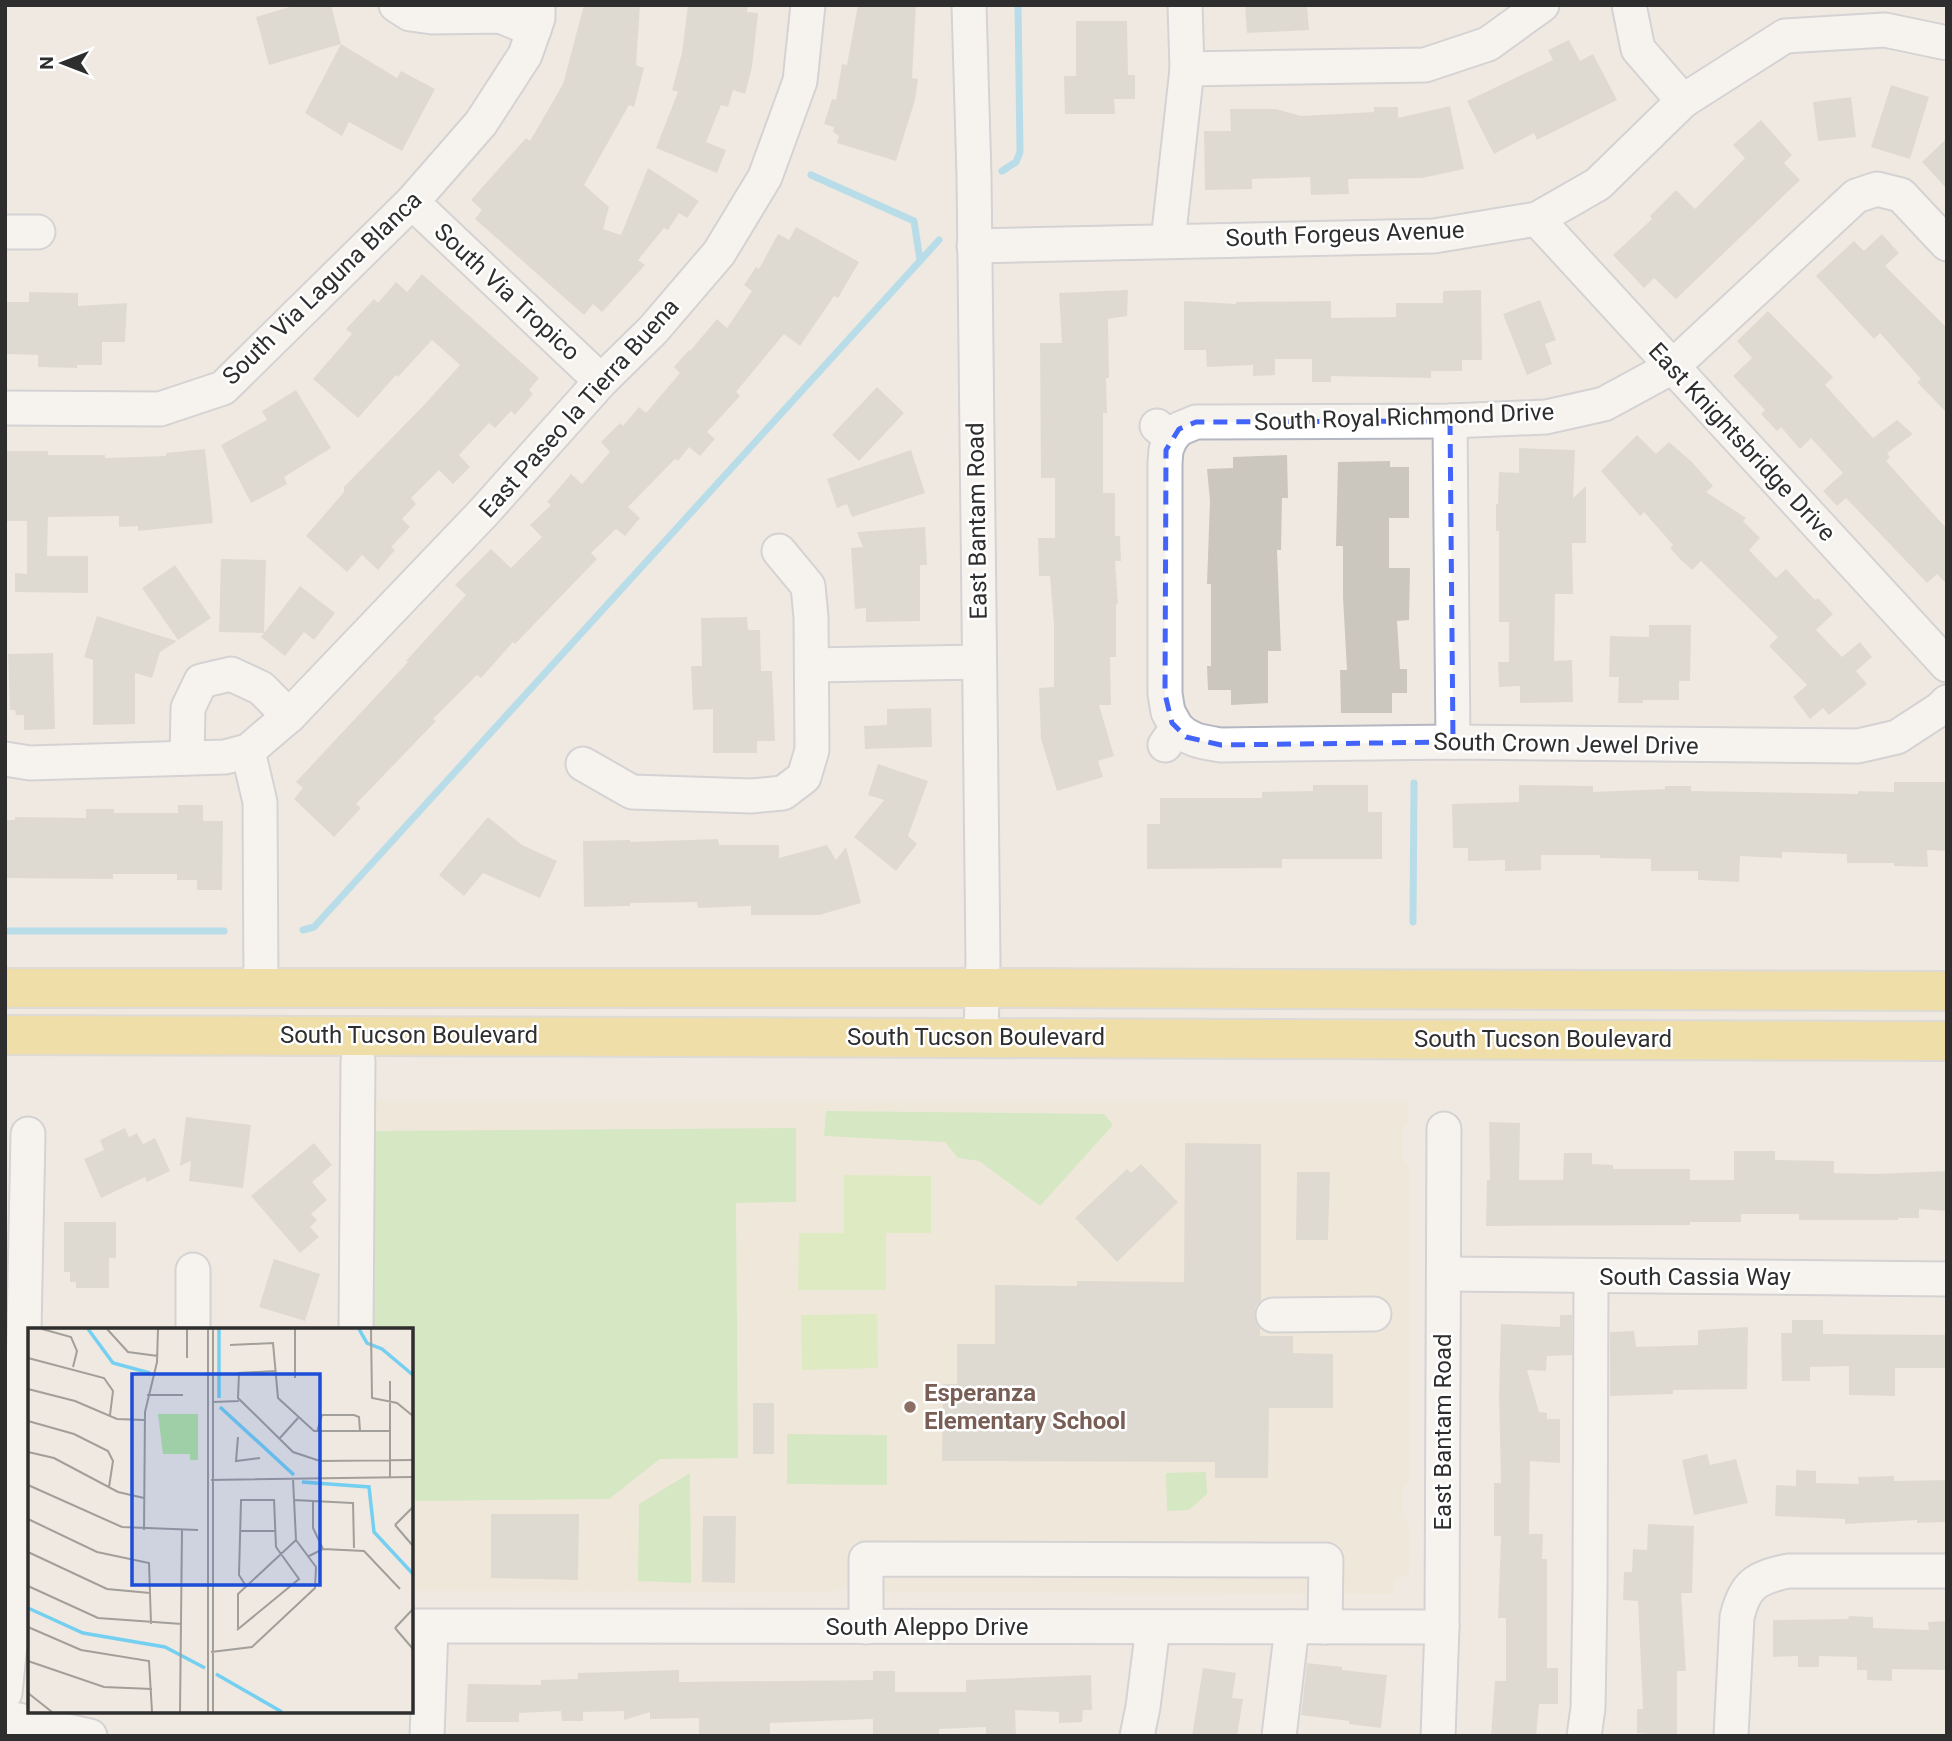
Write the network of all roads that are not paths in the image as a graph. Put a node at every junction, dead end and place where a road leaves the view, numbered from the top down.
1 (808, 5) edge
2 (969, 5) edge
3 (1185, 5) edge
4 (1542, 5) edge
5 (1629, 5) edge
6 (391, 8) edge
7 (536, 17) edge
8 (1947, 43) edge
9 (1186, 69) junction
10 (1683, 101) junction
11 (412, 202) junction
12 (1537, 219) junction
13 (5, 232) edge
14 (38, 232) dead end
15 (1168, 241) junction
16 (1947, 244) edge
17 (974, 246) junction
18 (1672, 366) junction
19 (601, 381) junction
20 (5, 408) edge
21 (1450, 421) junction
22 (779, 551) dead end
23 (979, 662) junction
24 (812, 665) junction
25 (1947, 665) edge
26 (1947, 702) edge
27 (289, 716) junction
28 (1171, 737) joint
29 (1452, 742) junction
30 (248, 751) junction
31 (187, 758) junction
32 (5, 759) edge
33 (583, 764) dead end
34 (5, 988) edge
35 (261, 988) junction
36 (981, 988) junction
37 (1947, 991) edge
38 (5, 1035) edge
39 (981, 1037) junction
40 (1947, 1041) edge
41 (358, 1061) dead end
42 (1444, 1129) dead end
43 (28, 1134) dead end
44 (193, 1270) dead end
45 (1444, 1274) junction
46 (1591, 1277) junction
47 (1947, 1279) edge
48 (1374, 1314) dead end
49 (1273, 1315) dead end
50 (193, 1328) edge
51 (356, 1328) edge
52 (14, 1380) edge
53 (19, 1547) edge
54 (1947, 1572) edge
55 (421, 1627) edge
56 (866, 1627) junction
57 (1153, 1627) junction
58 (1292, 1627) junction
59 (1325, 1627) junction
60 (1442, 1627) junction
61 (5, 1693) edge
62 (5, 1717) edge
63 (90, 1736) edge
64 (427, 1736) edge
65 (1137, 1736) edge
66 (1279, 1736) edge
67 (1438, 1736) edge
68 (1584, 1736) edge
69 (1731, 1736) edge

1 - 19 street, East Paseo la Tierra Buena
2 - 17 street, East Bantam Road
3 - 9 street
4 - 9 street
5 - 10 street
6 - 7 street
7 - 11 street, South Via Laguna Blanca
8 - 10 street, South Forgeus Avenue
9 - 15 street
10 - 12 street, South Forgeus Avenue
11 - 19 street, South Via Tropico
11 - 20 street, South Via Laguna Blanca
12 - 15 street, South Forgeus Avenue
12 - 18 street, East Knightsbridge Drive
13 - 14 street
15 - 17 street, South Forgeus Avenue
16 - 18 street, South Royal Richmond Drive
17 - 23 street, East Bantam Road
18 - 21 street, South Royal Richmond Drive
18 - 25 street, East Knightsbridge Drive
19 - 27 street, East Paseo la Tierra Buena
21 - 28 street, South Royal Richmond Drive
21 - 29 street
22 - 24 street
23 - 24 street
23 - 36 street, East Bantam Road
24 - 33 street
26 - 29 street, South Crown Jewel Drive
27 - 30 street, East Paseo la Tierra Buena
27 - 31 street
28 - 29 street, South Crown Jewel Drive
30 - 31 street
30 - 35 street
31 - 32 street
34 - 35 main road, South Tucson Boulevard
35 - 36 main road, South Tucson Boulevard
36 - 37 main road, South Tucson Boulevard
36 - 39 street, East Bantam Road
38 - 39 main road, South Tucson Boulevard
39 - 40 main road, South Tucson Boulevard
41 - 51 street
42 - 45 street, East Bantam Road
43 - 52 street
44 - 50 street
45 - 46 street, South Cassia Way
45 - 60 street, East Bantam Road
46 - 47 street, South Cassia Way
46 - 68 street
48 - 49 street
52 - 53 street
53 - 61 street
54 - 69 street
55 - 56 street, South Aleppo Drive
55 - 64 street
56 - 57 street, South Aleppo Drive
56 - 59 street
57 - 58 street, South Aleppo Drive
57 - 65 street
58 - 59 street, South Aleppo Drive
58 - 66 street
59 - 60 street, South Aleppo Drive
60 - 67 street, East Bantam Road
62 - 63 street

